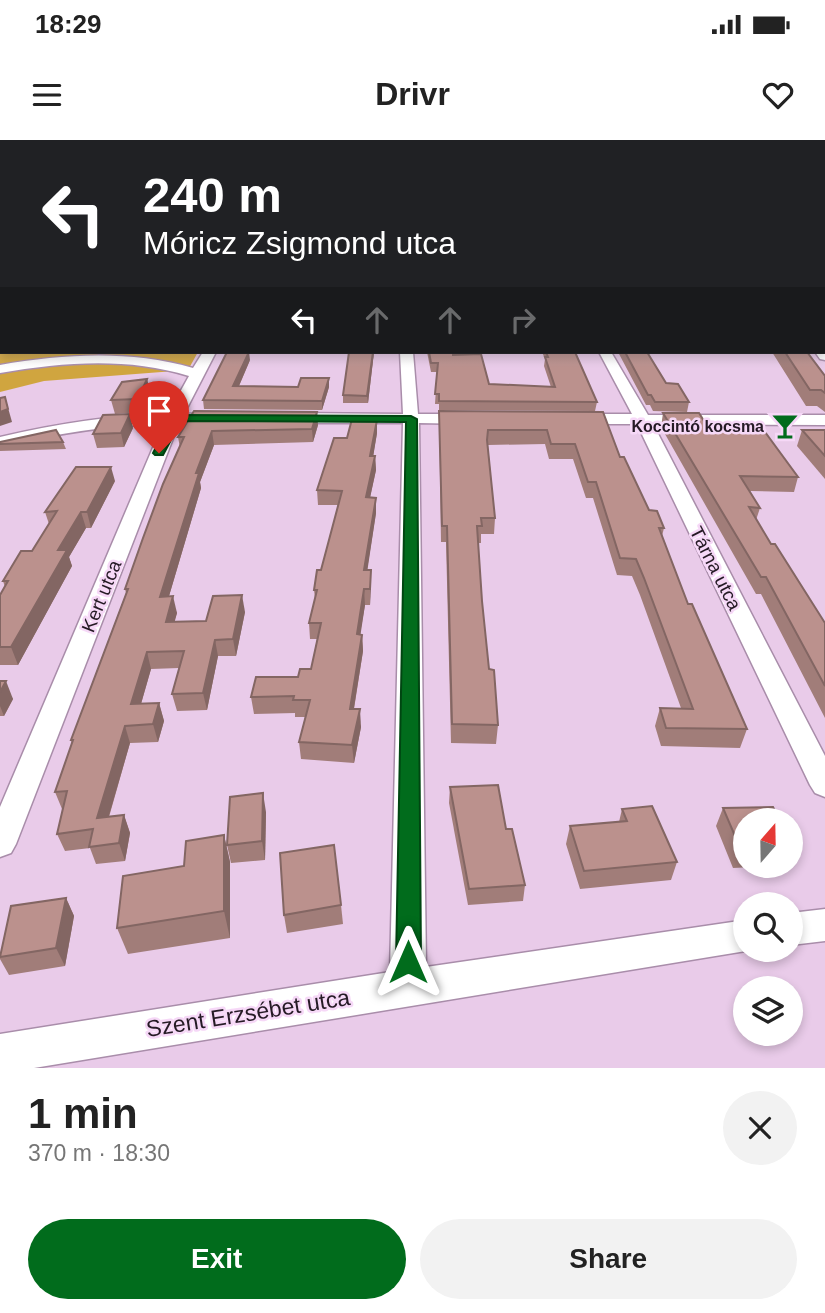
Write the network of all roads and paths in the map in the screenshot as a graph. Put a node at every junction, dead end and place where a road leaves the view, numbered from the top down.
1 (208, 354) edge
2 (406, 354) edge
3 (606, 354) edge
4 (0, 369) edge
5 (197, 374) junction
6 (177, 417) junction
7 (232, 418) edge
8 (273, 418) edge
9 (411, 419) junction
10 (480, 419) edge
11 (562, 419) edge
12 (643, 419) junction
13 (825, 420) edge
14 (0, 442) edge
15 (825, 785) edge
16 (0, 844) edge
17 (825, 925) edge
18 (803, 928) edge
19 (733, 938) edge
20 (408, 989) junction
21 (0, 1054) edge

1 - 5 street, Kert utca
2 - 9 street
3 - 12 street, Tárna utca
4 - 5 street
5 - 6 street, Kert utca
6 - 7 street
6 - 14 street
6 - 16 street, Kert utca
8 - 9 street
9 - 10 street
9 - 20 street
11 - 12 street
12 - 13 street
12 - 15 street, Tárna utca
17 - 18 street
19 - 20 street, Szent Erzsébet utca
20 - 21 street, Szent Erzsébet utca

